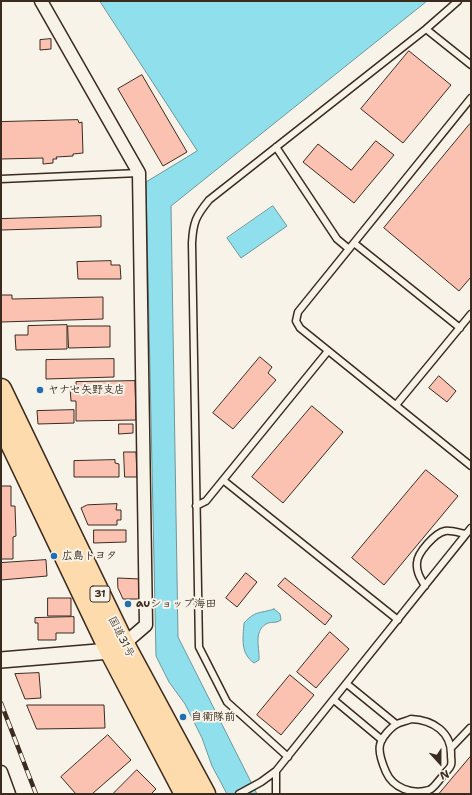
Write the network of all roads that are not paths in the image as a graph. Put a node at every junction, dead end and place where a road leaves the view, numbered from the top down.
1 (41, 1) edge
2 (458, 1) edge
3 (426, 29) junction
4 (471, 65) edge
5 (471, 98) edge
6 (276, 147) junction
7 (139, 173) junction
8 (1, 179) edge
9 (354, 244) junction
10 (349, 250) junction
11 (471, 314) edge
12 (460, 328) junction
13 (328, 351) junction
14 (1, 390) edge
15 (396, 405) junction
16 (1, 423) edge
17 (471, 466) edge
18 (224, 480) junction
19 (196, 506) junction
20 (471, 528) edge
21 (466, 534) junction
22 (425, 586) junction
23 (398, 620) junction
24 (117, 648) junction
25 (1, 660) edge
26 (346, 684) junction
27 (334, 700) junction
28 (396, 724) junction
29 (471, 728) edge
30 (382, 740) junction
31 (451, 748) junction
32 (288, 757) junction
33 (276, 771) junction
34 (1, 772) edge
35 (9, 794) edge
36 (185, 794) edge
37 (205, 794) edge
38 (239, 794) edge
39 (276, 794) edge

1 - 7 street
2 - 3 lane
3 - 4 lane
3 - 6 lane
5 - 9 lane
6 - 10 lane
6 - 19 lane
7 - 8 lane
7 - 24 street
9 - 10 lane
9 - 12 lane
10 - 13 lane
11 - 12 lane
12 - 15 lane
13 - 15 lane
13 - 18 lane
14 - 24 highway, 国道31号 / 31
15 - 17 lane
16 - 24 highway, 国道31号 / 31
18 - 19 lane
18 - 23 lane
19 - 32 lane
20 - 21 lane
21 - 22 lane
21 - 22 lane
22 - 23 lane
23 - 26 lane
24 - 25 street
24 - 36 highway, 国道31号 / 31
24 - 37 highway, 国道31号 / 31
26 - 27 lane
26 - 28 lane
27 - 30 lane
27 - 32 lane
28 - 30 lane
28 - 31 lane
29 - 31 lane
30 - 31 lane
32 - 33 lane
33 - 38 lane
33 - 39 lane
34 - 35 street

